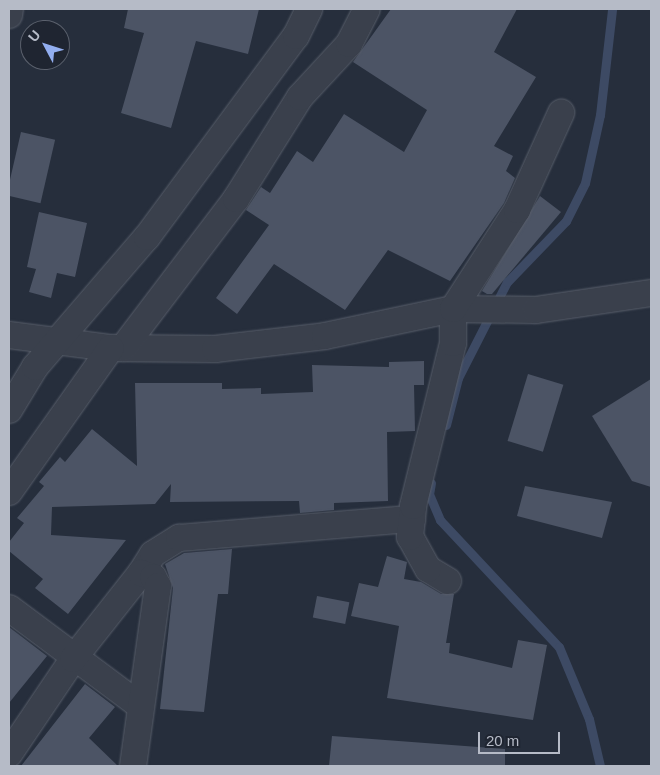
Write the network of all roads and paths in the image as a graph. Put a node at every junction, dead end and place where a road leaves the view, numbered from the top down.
1 (10, 9) edge
2 (309, 9) edge
3 (367, 9) edge
4 (9, 16) edge
5 (560, 113) dead end
6 (651, 293) edge
7 (460, 310) junction
8 (9, 335) edge
9 (56, 342) junction
10 (117, 348) junction
11 (9, 410) edge
12 (9, 492) edge
13 (412, 519) junction
14 (141, 573) junction
15 (448, 581) dead end
16 (9, 608) edge
17 (73, 659) junction
18 (139, 705) junction
19 (9, 754) edge
20 (133, 766) edge

1 - 4 street
2 - 9 street
3 - 10 street
5 - 7 street
6 - 7 street
7 - 10 street
7 - 13 street
8 - 9 street
9 - 10 street
9 - 11 street
10 - 12 street
13 - 14 street
13 - 15 street
14 - 17 street
14 - 18 street
16 - 17 street
17 - 18 street
17 - 19 street
18 - 20 street

